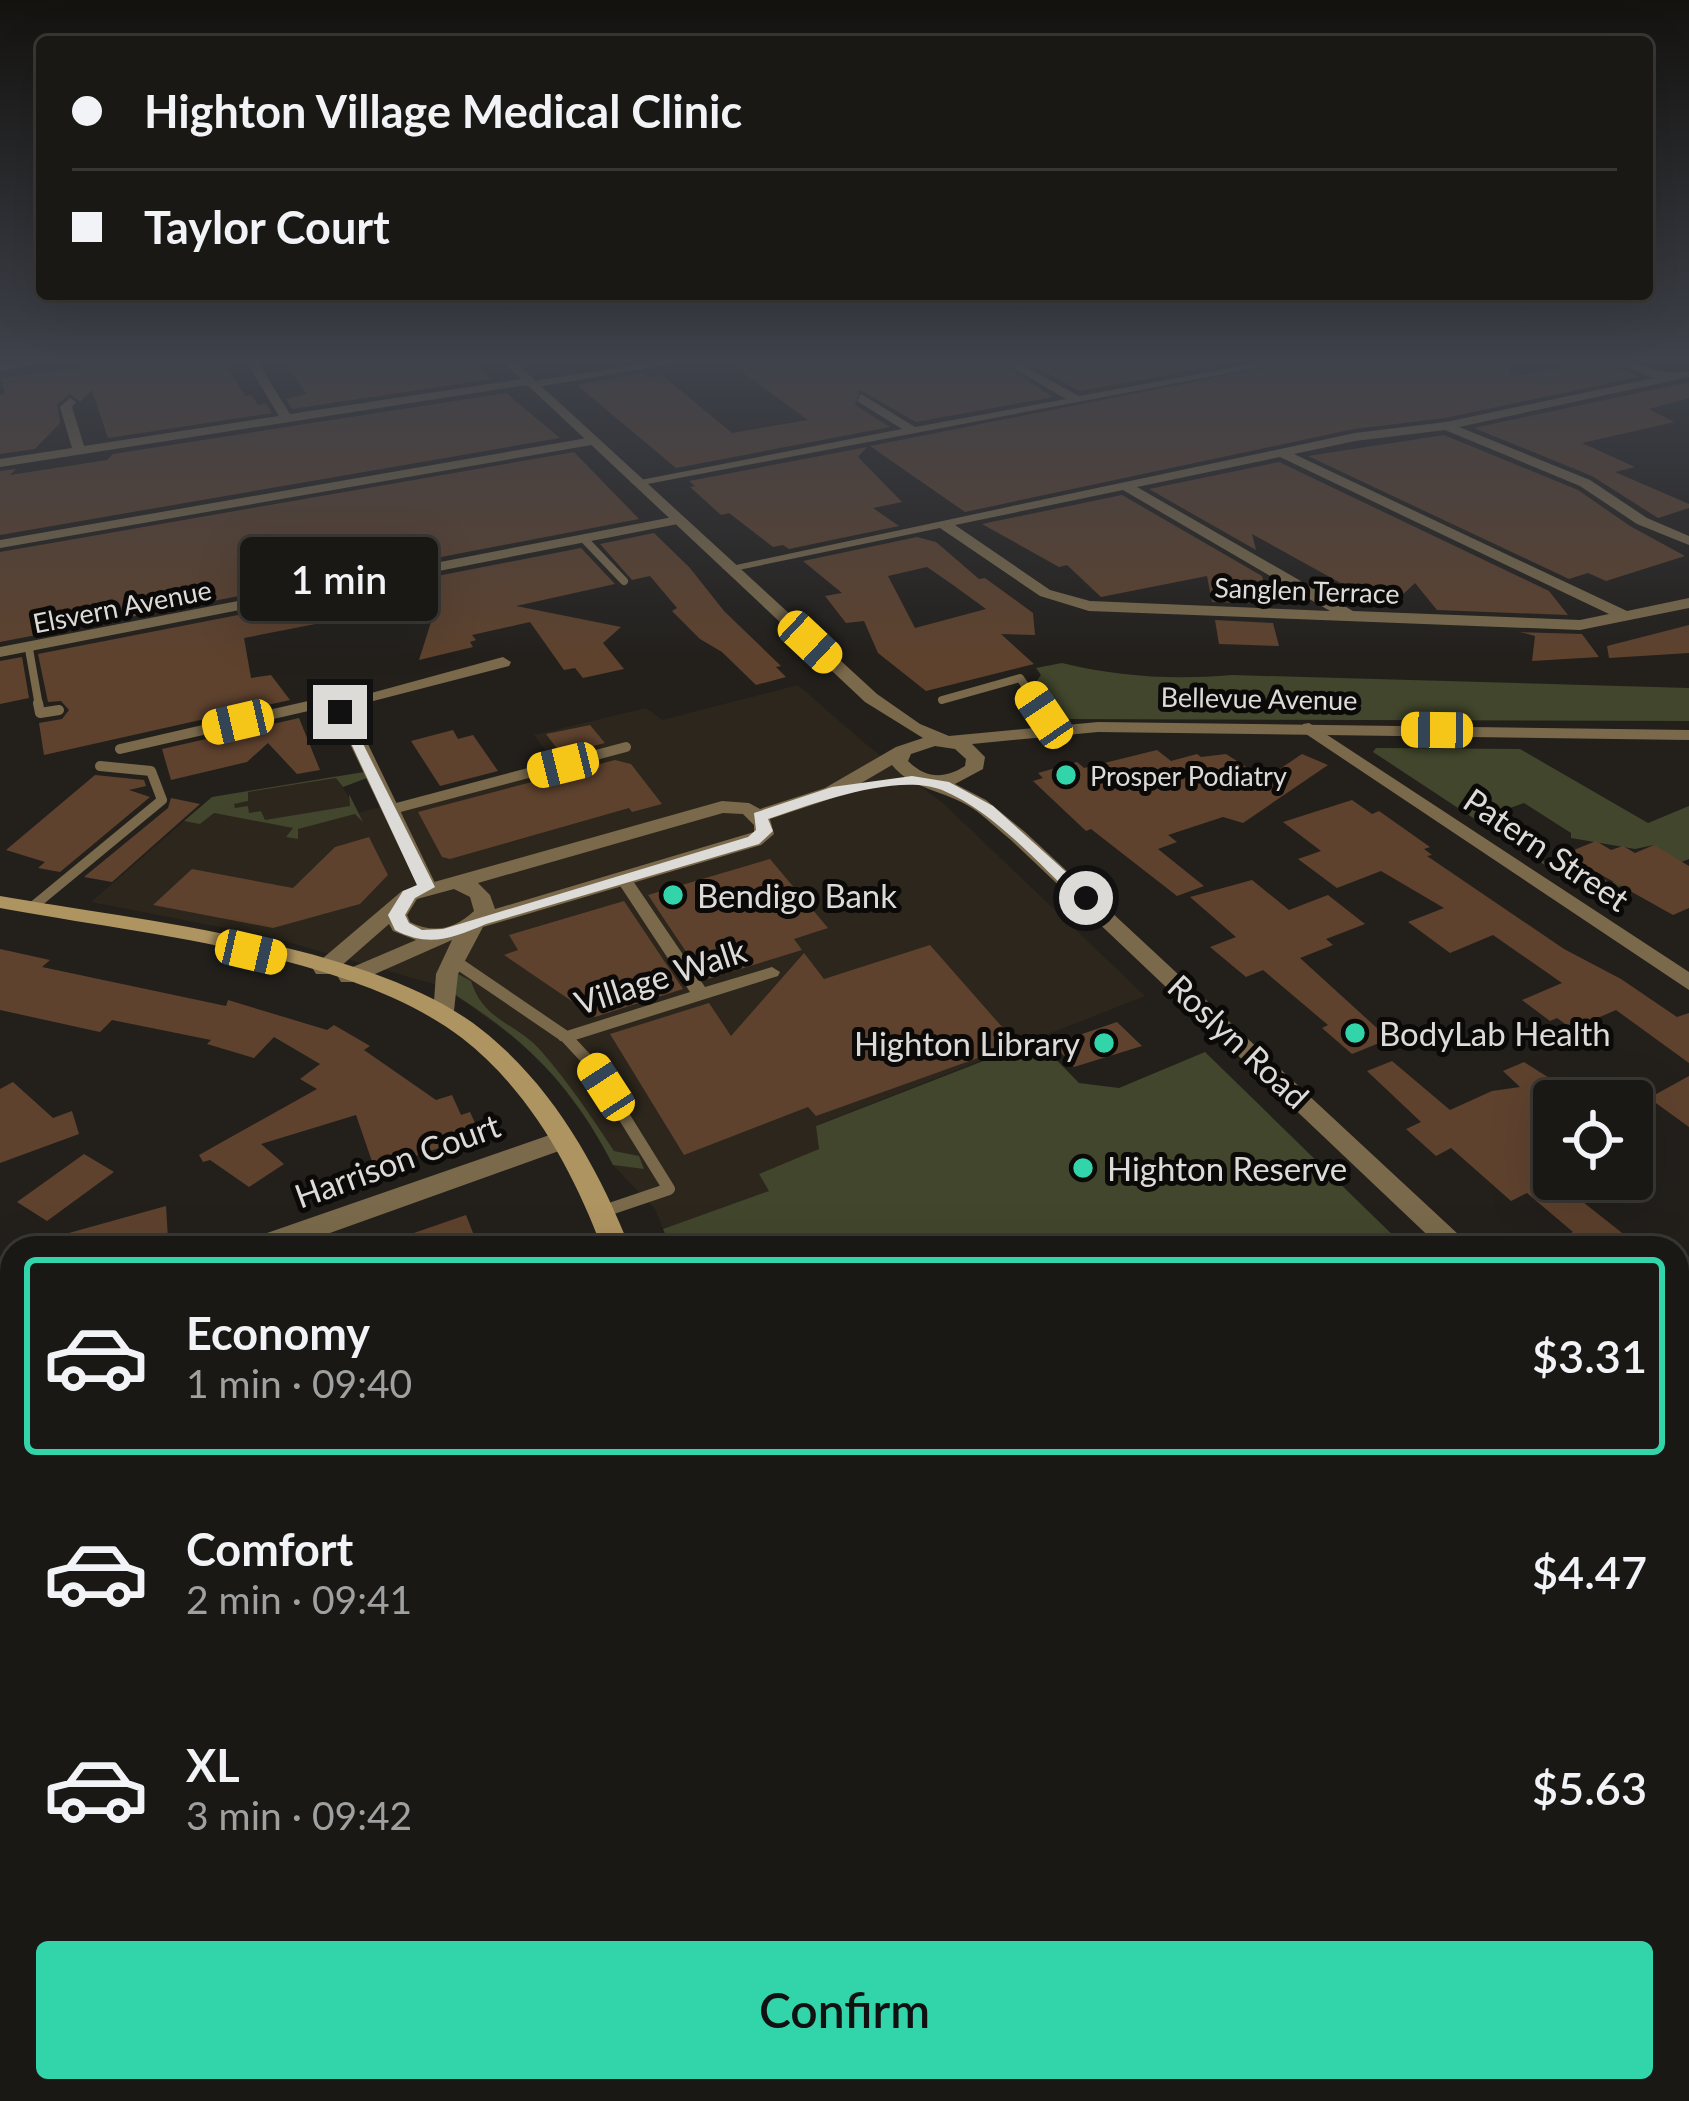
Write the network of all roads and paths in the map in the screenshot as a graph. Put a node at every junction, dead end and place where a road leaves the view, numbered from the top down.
1 (488, 459) edge
2 (612, 459) edge
3 (762, 459) edge
4 (1253, 459) edge
5 (1295, 459) edge
6 (1527, 459) edge
7 (637, 482) junction
8 (1126, 486) junction
9 (678, 520) junction
10 (945, 525) junction
11 (584, 538) junction
12 (1689, 541) edge
13 (0, 544) edge
14 (729, 568) junction
15 (624, 581) dead end
16 (1689, 603) edge
17 (1349, 616) junction
18 (1627, 617) junction
19 (28, 649) junction
20 (0, 652) edge
21 (503, 662) dead end
22 (871, 698) junction
23 (942, 700) dead end
24 (340, 704) junction
25 (59, 710) dead end
26 (1309, 728) junction
27 (1050, 731) junction
28 (1689, 735) edge
29 (948, 741) junction
30 (626, 747) dead end
31 (120, 749) dead end
32 (902, 752) junction
33 (100, 766) dead end
34 (975, 768) junction
35 (931, 781) junction
36 (832, 792) junction
37 (389, 810) junction
38 (759, 817) junction
39 (1018, 836) junction
40 (622, 878) junction
41 (454, 883) junction
42 (427, 887) junction
43 (0, 902) edge
44 (403, 902) junction
45 (31, 908) junction
46 (465, 928) junction
47 (452, 960) junction
48 (772, 972) dead end
49 (336, 973) junction
50 (1689, 983) edge
51 (701, 995) junction
52 (445, 1015) junction
53 (566, 1037) junction
54 (561, 1140) junction
55 (604, 1211) junction
56 (291, 1236) edge
57 (612, 1236) edge
58 (1446, 1236) edge

1 - 13 street
2 - 7 street, Roslyn Road
3 - 7 street
4 - 8 street
5 - 18 street
6 - 12 street
7 - 9 street, Roslyn Road
8 - 10 street
8 - 17 street
9 - 11 street, Elsvern Avenue
9 - 14 street, Roslyn Road
10 - 14 street
10 - 17 street, Sanglen Terrace
11 - 15 lane
11 - 19 street, Elsvern Avenue
14 - 22 street, Roslyn Road
16 - 18 street, Sanglen Terrace
17 - 18 street, Sanglen Terrace
19 - 20 street, Elsvern Avenue
19 - 25 lane
21 - 24 street
22 - 29 street, Roslyn Road
22 - 32 street, Roslyn Road
23 - 27 lane
24 - 31 lane
24 - 37 street
26 - 27 street, Bellevue Avenue
26 - 28 street, Bellevue Avenue
26 - 50 street, Patern Street
27 - 29 street, Bellevue Avenue
27 - 34 street, Bellevue Avenue
29 - 32 street
29 - 34 street, Roslyn Road
30 - 37 lane
32 - 35 street, Roslyn Road
32 - 36 street
33 - 45 lane
34 - 35 street
34 - 39 street, Roslyn Road
35 - 36 street
35 - 39 street, Roslyn Road
36 - 38 street
37 - 42 street
38 - 40 street
38 - 41 street
39 - 58 street, Roslyn Road
40 - 46 street
40 - 51 street
41 - 42 street
41 - 46 street
42 - 44 street
43 - 45 main road
44 - 46 street
44 - 49 street
45 - 49 main road
46 - 47 street
46 - 49 street
47 - 52 street
47 - 53 lane
48 - 51 street, Village Walk
49 - 52 main road
51 - 53 street, Village Walk
52 - 54 main road
53 - 55 lane
54 - 55 main road
54 - 56 street, Harrison Court
55 - 57 main road

